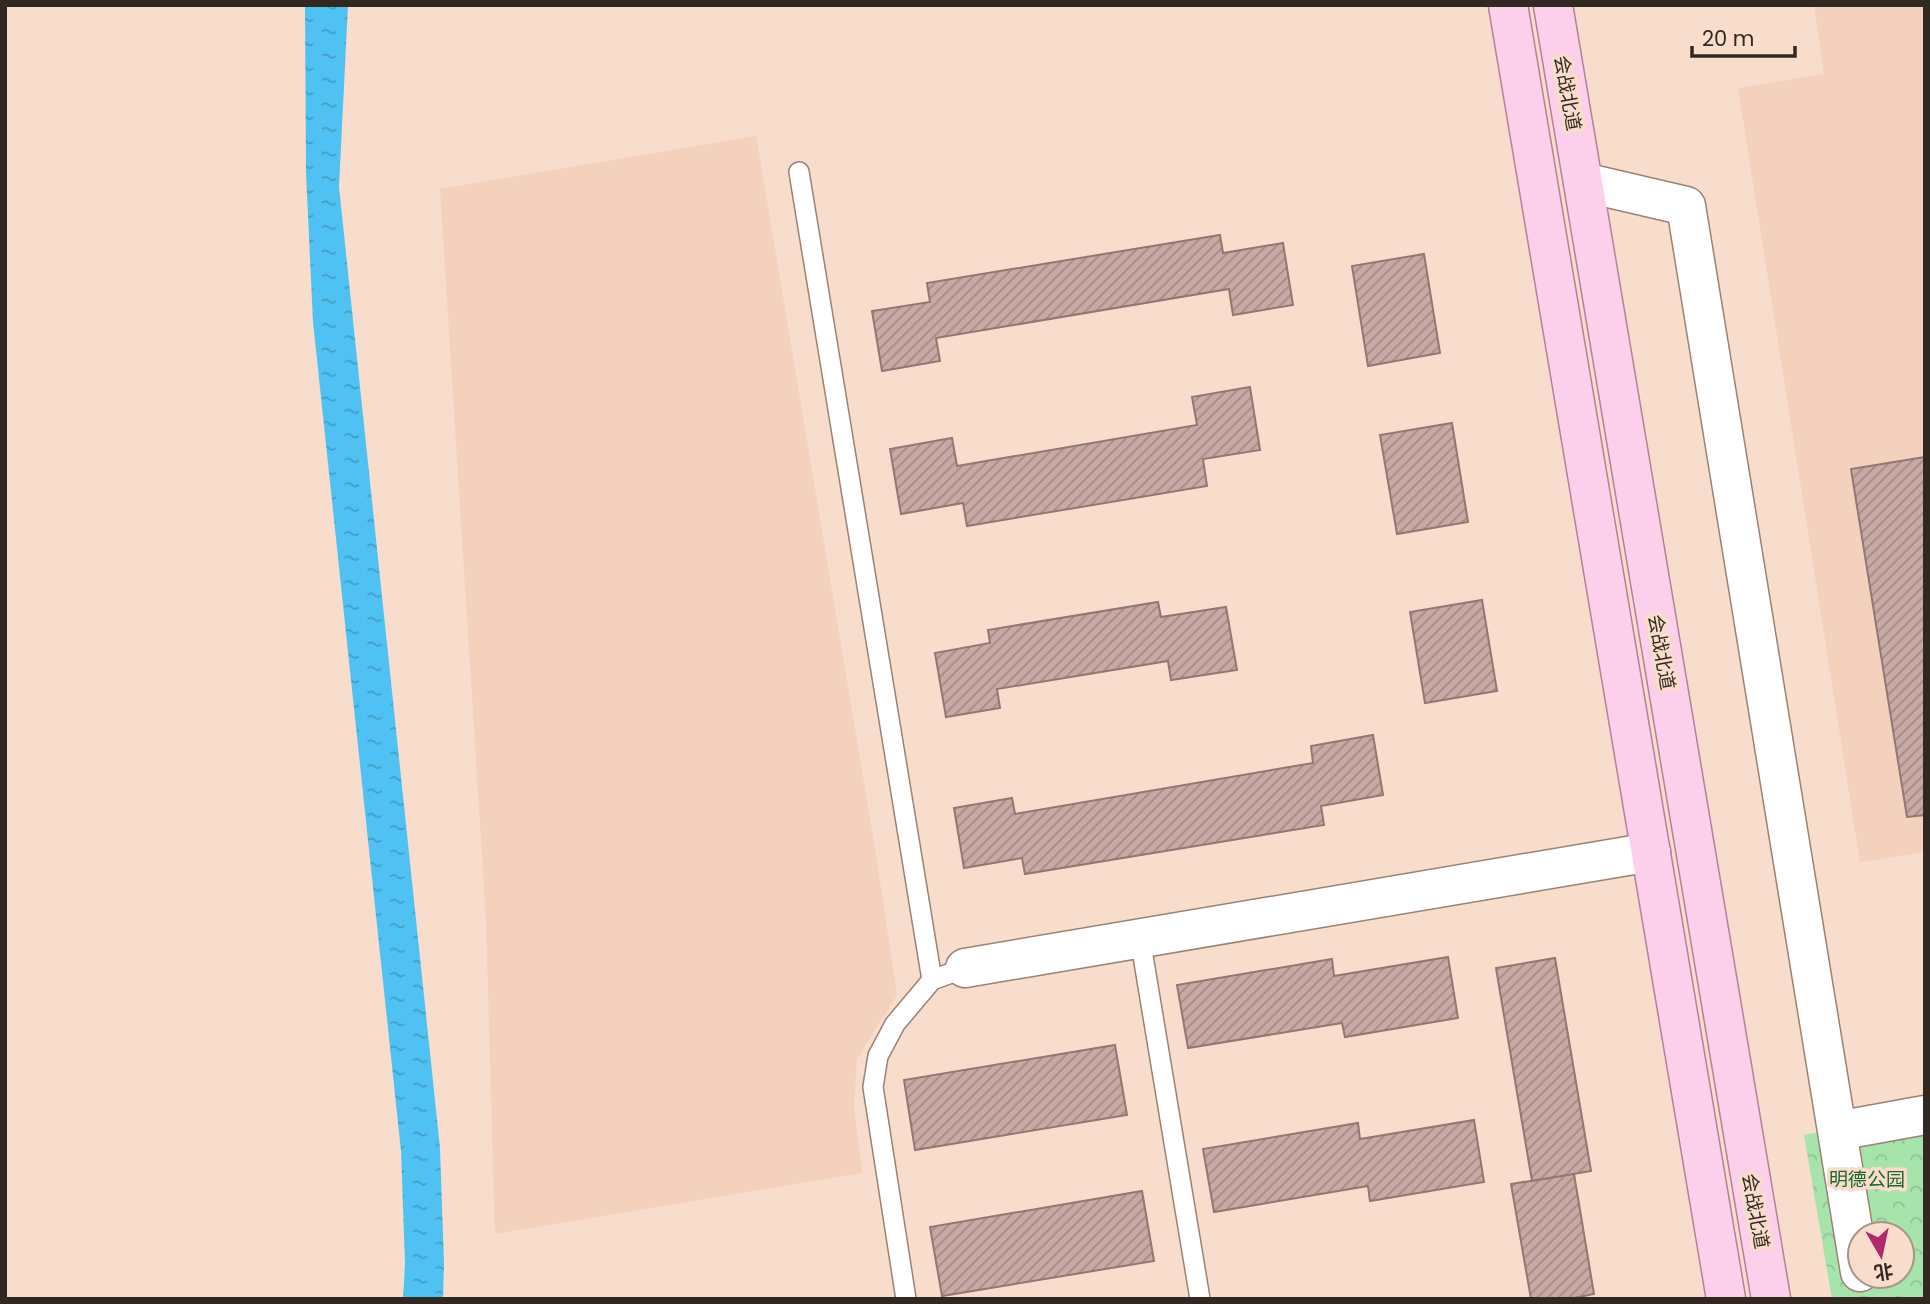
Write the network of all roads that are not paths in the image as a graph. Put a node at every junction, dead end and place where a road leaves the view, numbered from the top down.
1 (1508, 5) edge
2 (1553, 5) edge
3 (799, 172) dead end
4 (1583, 182) junction
5 (1651, 852) junction
6 (1140, 938) junction
7 (948, 974) junction
8 (1925, 1115) edge
9 (1837, 1131) junction
10 (1851, 1220) edge
11 (906, 1299) edge
12 (1200, 1299) edge
13 (1726, 1299) edge
14 (1771, 1299) edge

1 - 5 main road
2 - 4 main road, 会战北道
3 - 7 lane
4 - 9 street
4 - 14 main road, 会战北道
5 - 6 street
5 - 13 main road
6 - 7 street
6 - 12 lane
7 - 11 lane
8 - 9 street
9 - 10 street

